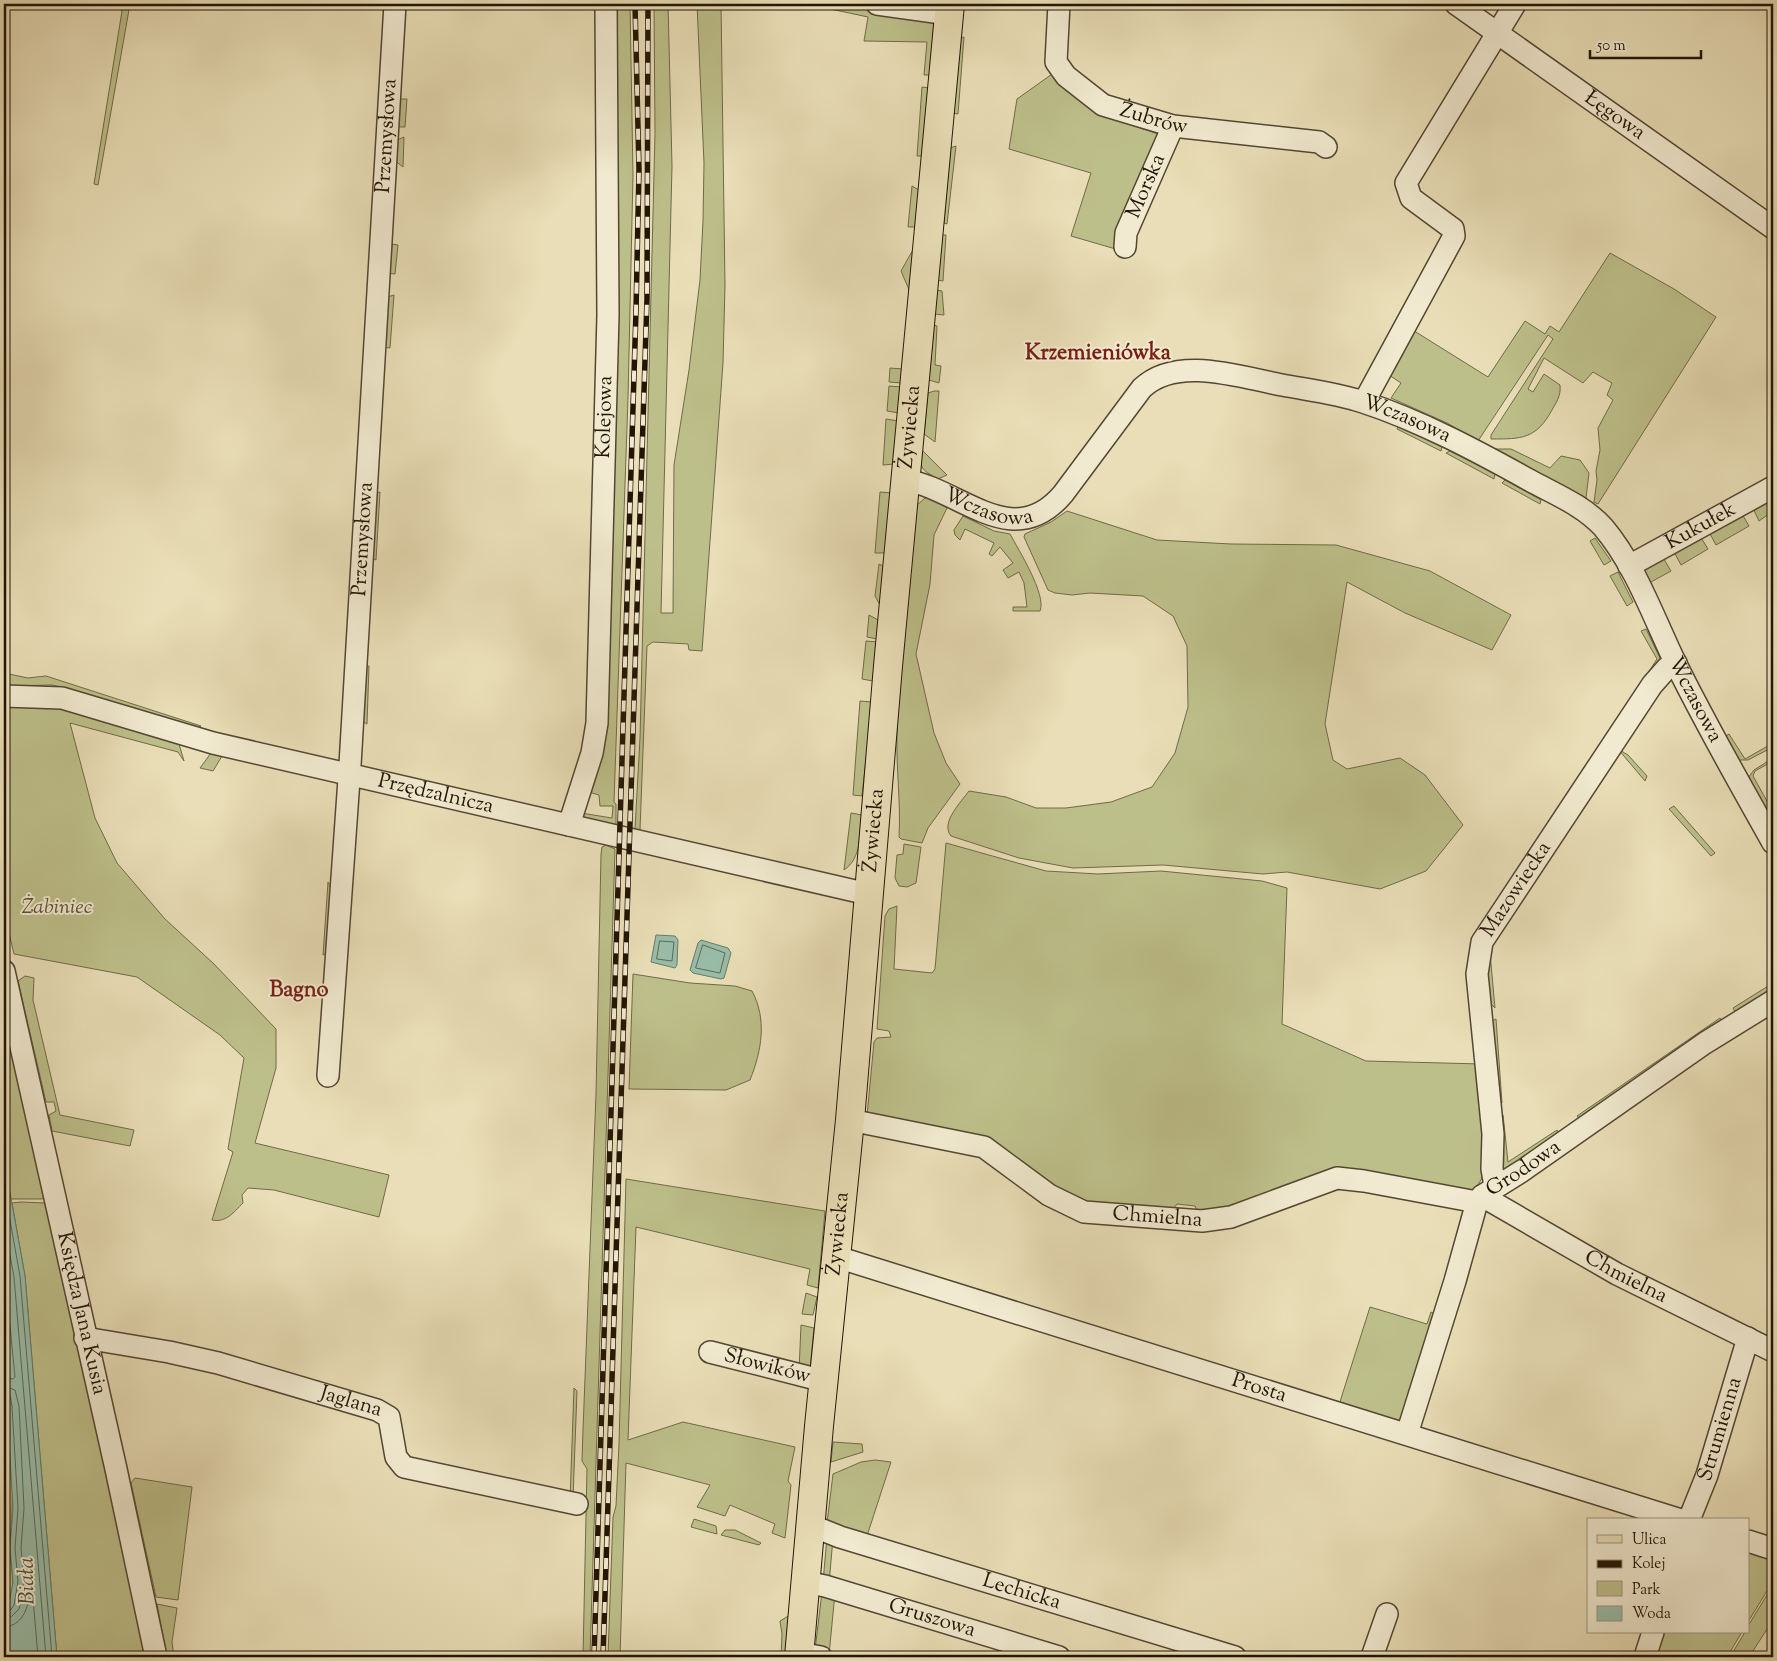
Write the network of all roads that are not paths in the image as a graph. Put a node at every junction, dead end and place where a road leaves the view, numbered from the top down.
1 (394, 4) edge
2 (606, 4) edge
3 (877, 4) edge
4 (1059, 4) edge
5 (1456, 4) edge
6 (1515, 4) edge
7 (949, 9) edge
8 (1497, 32) junction
9 (1173, 126) junction
10 (1326, 147) dead end
11 (1773, 228) edge
12 (1126, 247) dead end
13 (1364, 402) junction
14 (906, 480) junction
15 (1773, 487) edge
16 (1628, 566) junction
17 (1676, 663) junction
18 (4, 696) edge
19 (349, 774) junction
20 (569, 825) junction
21 (1773, 843) edge
22 (868, 894) junction
23 (4, 971) edge
24 (1773, 1001) edge
25 (328, 1076) dead end
26 (850, 1120) junction
27 (1485, 1195) junction
28 (837, 1257) junction
29 (85, 1338) junction
30 (1748, 1338) junction
31 (1773, 1351) edge
32 (710, 1352) dead end
33 (824, 1381) junction
34 (1407, 1434) junction
35 (577, 1504) dead end
36 (1675, 1518) edge
37 (1690, 1518) edge
38 (810, 1525) junction
39 (1750, 1542) edge
40 (1773, 1549) edge
41 (805, 1582) junction
42 (1387, 1614) dead end
43 (1652, 1634) edge
44 (806, 1656) edge
45 (156, 1657) edge
46 (1060, 1657) edge
47 (1235, 1657) edge
48 (1372, 1657) edge
49 (1645, 1657) edge

1 - 19 street, Przemysłowa
2 - 20 street, Kolejowa
3 - 7 street
4 - 9 street, Żubrów
5 - 8 street, Łęgowa
6 - 8 street
7 - 14 main road, Żywiecka
8 - 11 street, Łęgowa
8 - 13 street
9 - 10 street, Żubrów
9 - 12 street, Morska
13 - 14 street, Wczasowa
13 - 16 street, Wczasowa
14 - 22 main road, Żywiecka
15 - 16 street, Kukułek
16 - 17 street, Wczasowa
17 - 21 street, Wczasowa
17 - 27 street, Mazowiecka
18 - 19 street, Przędzalnicza
19 - 20 street, Przędzalnicza
19 - 25 street, Przemysłowa
20 - 22 street, Przędzalnicza
22 - 26 main road, Żywiecka
23 - 29 street, Księdza Jana Kusia
24 - 27 street, Grodowa
26 - 27 street, Chmielna
26 - 28 main road, Żywiecka
27 - 30 street, Chmielna
27 - 34 street, Grodowa
28 - 33 main road, Żywiecka
28 - 34 street, Prosta
29 - 35 street, Jaglana
29 - 45 street, Księdza Jana Kusia
30 - 31 street, Chmielna
30 - 37 street, Strumienna
32 - 33 street, Słowików
33 - 38 main road, Żywiecka
34 - 36 street, Prosta
38 - 41 main road, Żywiecka
38 - 47 street, Lechicka
39 - 40 street
41 - 44 main road, Żywiecka
41 - 46 street, Gruszowa
42 - 48 street
43 - 49 street

